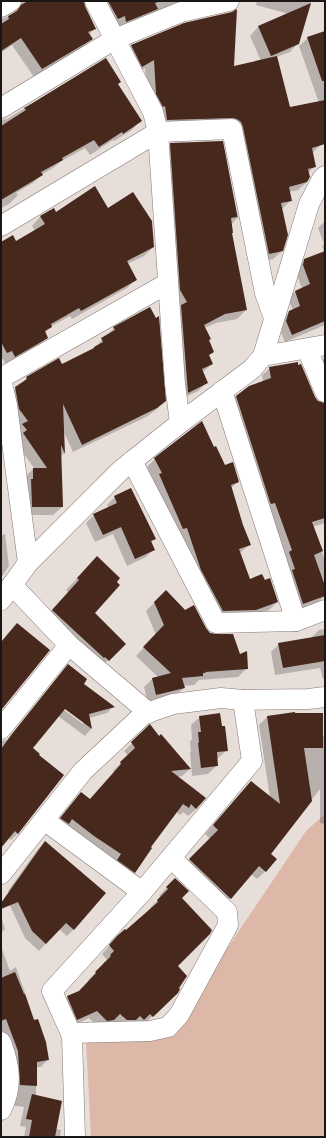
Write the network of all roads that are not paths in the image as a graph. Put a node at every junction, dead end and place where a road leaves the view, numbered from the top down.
1 (11, 1) edge
2 (95, 1) edge
3 (229, 1) edge
4 (1, 7) edge
5 (115, 39) junction
6 (1, 108) edge
7 (158, 132) junction
8 (325, 176) edge
9 (1, 226) edge
10 (168, 283) junction
11 (274, 318) junction
12 (316, 347) edge
13 (263, 356) junction
14 (1, 378) edge
15 (222, 391) junction
16 (325, 392) edge
17 (180, 423) junction
18 (132, 461) junction
19 (28, 563) junction
20 (6, 593) edge
21 (325, 610) edge
22 (296, 621) junction
23 (69, 645) junction
24 (325, 697) edge
25 (243, 700) junction
26 (148, 713) junction
27 (1, 729) edge
28 (44, 820) junction
29 (171, 858) junction
30 (1, 874) edge
31 (142, 892) junction
32 (71, 1033) junction
33 (1, 1042) edge
34 (1, 1110) edge
35 (75, 1137) edge

1 - 4 street
2 - 5 street
3 - 5 street
5 - 6 street
5 - 7 street
7 - 9 street
7 - 10 street
7 - 11 street
8 - 11 street
10 - 14 street
10 - 17 street
11 - 13 street
12 - 13 street
12 - 16 street
13 - 15 street
14 - 19 street
15 - 17 street
15 - 22 street
17 - 18 street
18 - 19 street
18 - 22 street
19 - 20 street
20 - 23 street
21 - 22 street
23 - 26 street
23 - 27 street
24 - 25 street
25 - 26 street
25 - 29 street
26 - 28 street
28 - 30 street
28 - 31 street
29 - 31 street
29 - 32 street
31 - 32 street
32 - 35 street
33 - 34 street

